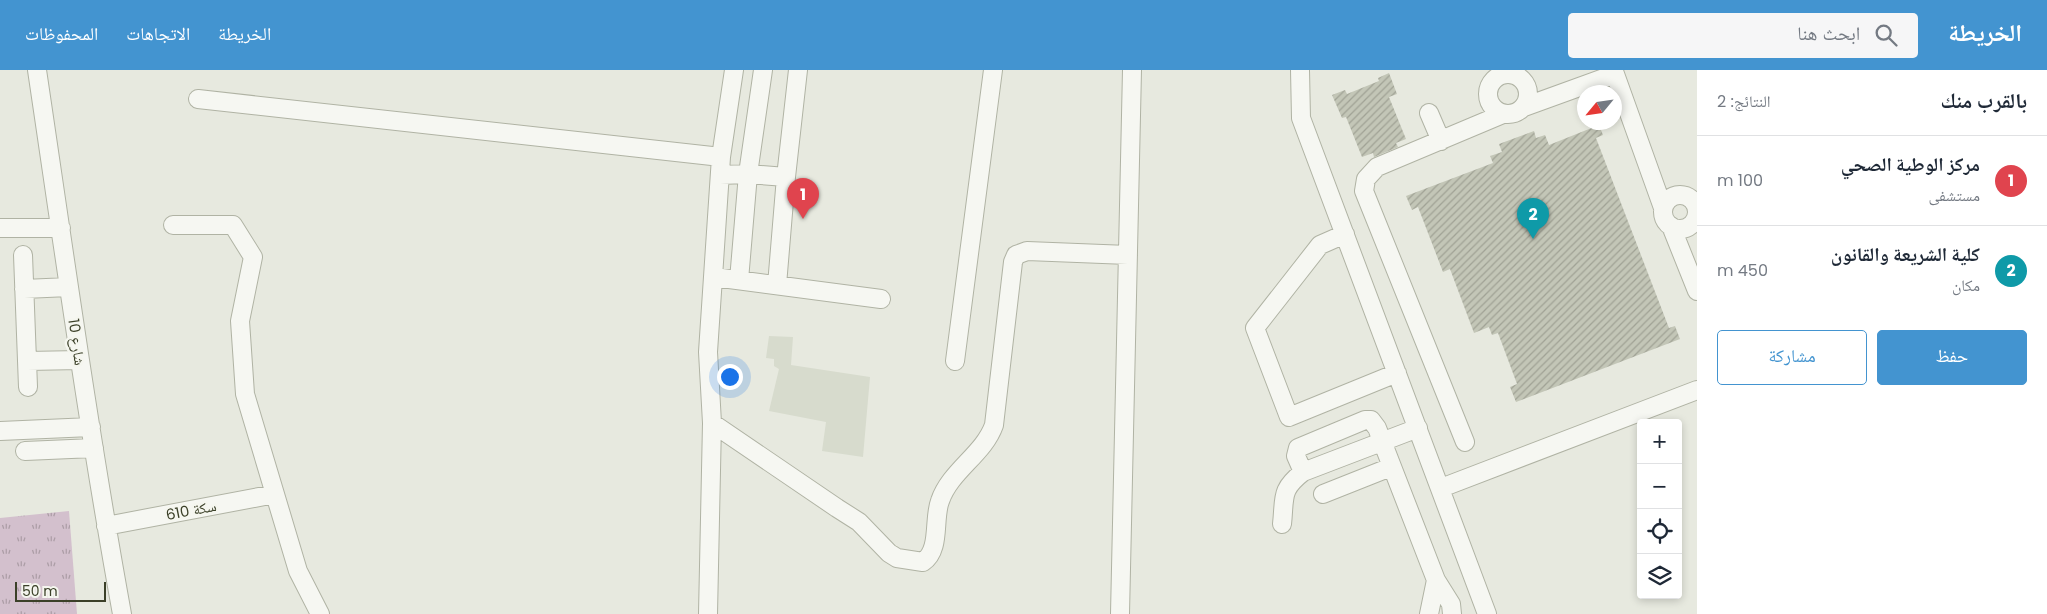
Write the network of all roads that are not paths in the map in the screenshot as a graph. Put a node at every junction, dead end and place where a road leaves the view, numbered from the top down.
1 (37, 70) edge
2 (734, 70) edge
3 (763, 70) edge
4 (798, 70) edge
5 (993, 70) edge
6 (1132, 70) edge
7 (1300, 70) edge
8 (1482, 70) edge
9 (1493, 70) edge
10 (1498, 70) edge
11 (1614, 72) edge
12 (1522, 79) edge
13 (1488, 97) junction
14 (1551, 98) junction
15 (198, 99) dead end
16 (1524, 107) junction
17 (1429, 113) dead end
18 (1503, 114) junction
19 (1479, 126) junction
20 (1441, 141) junction
21 (721, 157) junction
22 (748, 174) junction
23 (720, 175) junction
24 (786, 177) junction
25 (1663, 208) junction
26 (172, 225) dead end
27 (1671, 226) junction
28 (0, 228) edge
29 (61, 228) junction
30 (1345, 234) junction
31 (23, 255) dead end
32 (1128, 255) junction
33 (714, 277) junction
34 (739, 280) junction
35 (777, 285) junction
36 (69, 287) junction
37 (24, 289) junction
38 (1697, 292) edge
39 (881, 299) dead end
40 (80, 360) junction
41 (27, 361) junction
42 (955, 361) dead end
43 (1398, 373) junction
44 (28, 387) dead end
45 (1697, 390) edge
46 (712, 423) junction
47 (90, 427) junction
48 (1418, 428) junction
49 (0, 431) edge
50 (1465, 442) dead end
51 (1381, 443) junction
52 (94, 448) junction
53 (25, 450) dead end
54 (1391, 467) junction
55 (1303, 472) junction
56 (1441, 488) junction
57 (275, 494) junction
58 (1323, 494) dead end
59 (1282, 524) dead end
60 (106, 526) junction
61 (1436, 580) junction
62 (122, 614) edge
63 (320, 614) edge
64 (708, 614) edge
65 (1120, 614) edge
66 (1429, 614) edge
67 (1452, 614) edge
68 (1487, 614) edge

1 - 29 street, شارع 10
2 - 21 street
3 - 22 street
4 - 24 street
5 - 42 street
6 - 32 street
7 - 30 street
8 - 13 street
9 - 10 street
11 - 14 street
11 - 25 street
12 - 13 street
12 - 14 street
12 - 16 street
13 - 18 street
13 - 19 street
14 - 16 street
15 - 21 street
16 - 18 street
17 - 20 street
18 - 19 street
19 - 20 street
20 - 50 street
21 - 23 street
22 - 23 street
22 - 24 street
22 - 34 street
23 - 33 street
24 - 35 street
25 - 27 street
25 - 27 street
26 - 57 street
27 - 38 street
28 - 29 street
29 - 36 street, شارع 10
30 - 43 street
30 - 43 street
31 - 37 street
32 - 46 street
32 - 65 street
33 - 34 street
33 - 46 street
34 - 35 street
35 - 39 street
36 - 37 street
36 - 40 street, شارع 10
37 - 41 street
40 - 41 street
40 - 47 street, شارع 10
41 - 44 street
43 - 48 street
45 - 56 street
46 - 64 street
47 - 49 street
47 - 52 street, شارع 10
48 - 51 street
48 - 56 street
51 - 54 street
51 - 55 street
51 - 55 street
52 - 53 street
52 - 60 street, شارع 10
54 - 58 street
54 - 61 street
55 - 59 street
56 - 68 street
57 - 60 street, سكة 610
57 - 63 street
60 - 62 street, شارع 10
61 - 66 street
61 - 67 street

